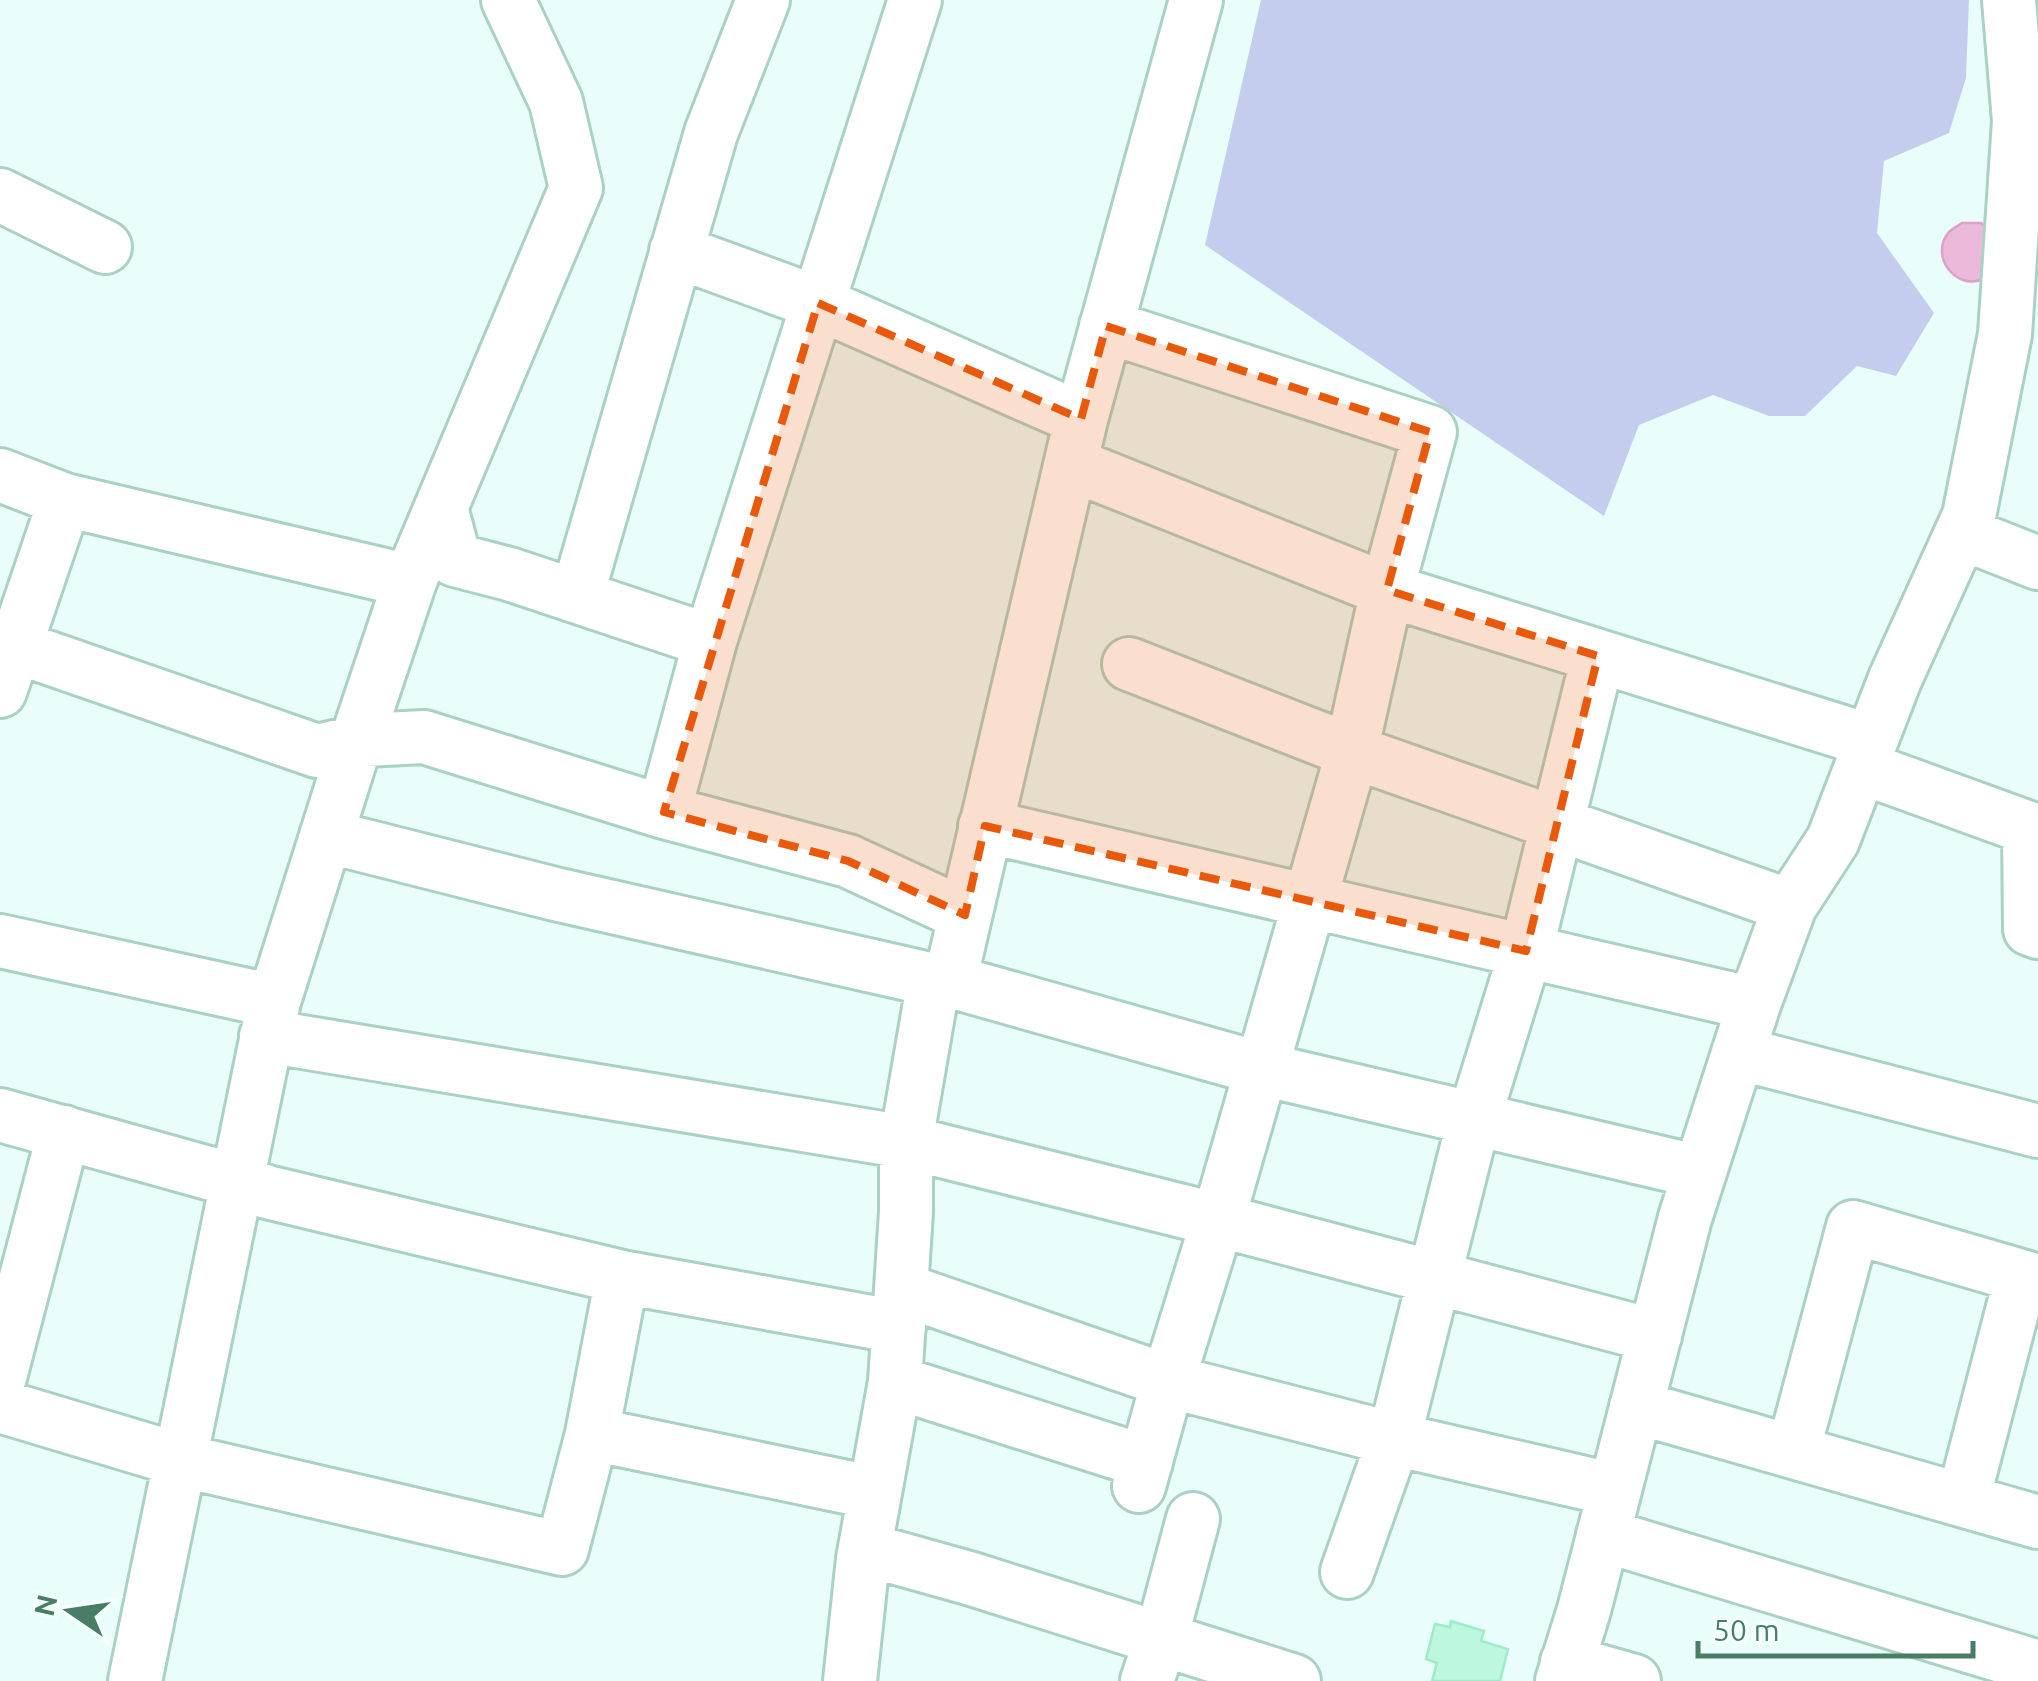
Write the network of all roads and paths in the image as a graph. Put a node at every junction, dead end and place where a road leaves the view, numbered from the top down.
1 (508, 0) edge
2 (762, 0) edge
3 (915, 0) edge
4 (1196, 0) edge
5 (2009, 0) edge
6 (0, 196) edge
7 (105, 246) dead end
8 (676, 251) junction
9 (818, 303) junction
10 (1106, 326) junction
11 (1076, 442) junction
12 (0, 475) edge
13 (65, 500) junction
14 (441, 508) junction
15 (1962, 533) junction
16 (2038, 563) edge
17 (410, 581) junction
18 (1387, 590) junction
19 (577, 596) junction
20 (710, 641) junction
21 (1598, 656) junction
22 (5, 659) edge
23 (1128, 664) dead end
24 (356, 742) junction
25 (1352, 751) junction
26 (1866, 754) junction
27 (664, 812) junction
28 (1558, 824) junction
29 (985, 826) junction
30 (326, 836) junction
31 (1310, 900) junction
32 (1790, 906) junction
33 (965, 914) junction
34 (2038, 932) edge
35 (0, 941) edge
36 (1526, 950) junction
37 (942, 981) junction
38 (270, 1018) junction
39 (1746, 1029) junction
40 (1262, 1069) junction
41 (0, 1115) edge
42 (1474, 1119) junction
43 (2038, 1131) edge
44 (64, 1132) junction
45 (906, 1142) junction
46 (1700, 1172) junction
47 (237, 1181) junction
48 (1218, 1220) junction
49 (622, 1277) junction
50 (1434, 1278) junction
51 (2029, 1279) edge
52 (900, 1308) junction
53 (1655, 1336) junction
54 (0, 1378) edge
55 (1168, 1381) junction
56 (895, 1382) junction
57 (0, 1406) edge
58 (1636, 1407) junction
59 (592, 1434) junction
60 (1394, 1439) junction
61 (1792, 1452) junction
62 (180, 1460) junction
63 (875, 1493) junction
64 (1963, 1500) junction
65 (1609, 1513) junction
66 (1193, 1519) dead end
67 (2038, 1522) edge
68 (865, 1549) junction
69 (1347, 1572) dead end
70 (1154, 1660) edge
71 (2038, 1668) edge
72 (1564, 1672) edge
73 (135, 1681) edge
74 (850, 1681) edge
75 (1294, 1681) edge
76 (1634, 1681) edge

1 - 14 street
2 - 8 street
3 - 9 street
4 - 10 street
5 - 15 street
6 - 7 street
8 - 9 street
8 - 19 street
9 - 11 street
9 - 20 street
10 - 11 street
10 - 18 street
11 - 18 street
11 - 29 street
12 - 13 street
13 - 17 street
13 - 22 street
14 - 17 street
14 - 19 street
15 - 16 street
15 - 26 street
17 - 24 street
18 - 21 street
18 - 25 street
19 - 20 street
20 - 27 street
21 - 26 street
21 - 28 street
22 - 24 street
23 - 25 street
24 - 27 street
24 - 30 street
25 - 28 street
25 - 31 street
26 - 32 street
26 - 34 street
27 - 33 street
28 - 32 street
28 - 36 street
29 - 31 street
29 - 33 street
30 - 37 street
30 - 38 street
31 - 36 street
31 - 40 street
32 - 39 street
33 - 37 street
35 - 38 street
36 - 39 street
36 - 42 street
37 - 40 street
37 - 45 street
38 - 45 street
38 - 47 street
39 - 43 street
39 - 46 street
40 - 42 street
40 - 48 street
41 - 44 street
42 - 46 street
42 - 50 street
44 - 47 street
44 - 54 street
45 - 48 street
45 - 52 street
46 - 53 street
47 - 49 street
47 - 62 street
48 - 50 street
48 - 55 street
49 - 52 street
49 - 59 street
50 - 53 street
50 - 60 street
51 - 61 street
51 - 64 street
52 - 55 street
52 - 56 street
53 - 58 street
55 - 56 street
55 - 60 street
56 - 63 street
57 - 62 street
58 - 61 street
58 - 65 street
59 - 62 street
59 - 63 street
60 - 65 street
60 - 69 street
61 - 64 street
62 - 73 street
63 - 68 street
64 - 67 street
65 - 71 street
65 - 72 street
66 - 70 street
68 - 70 street
68 - 74 street
70 - 75 street
72 - 76 street

